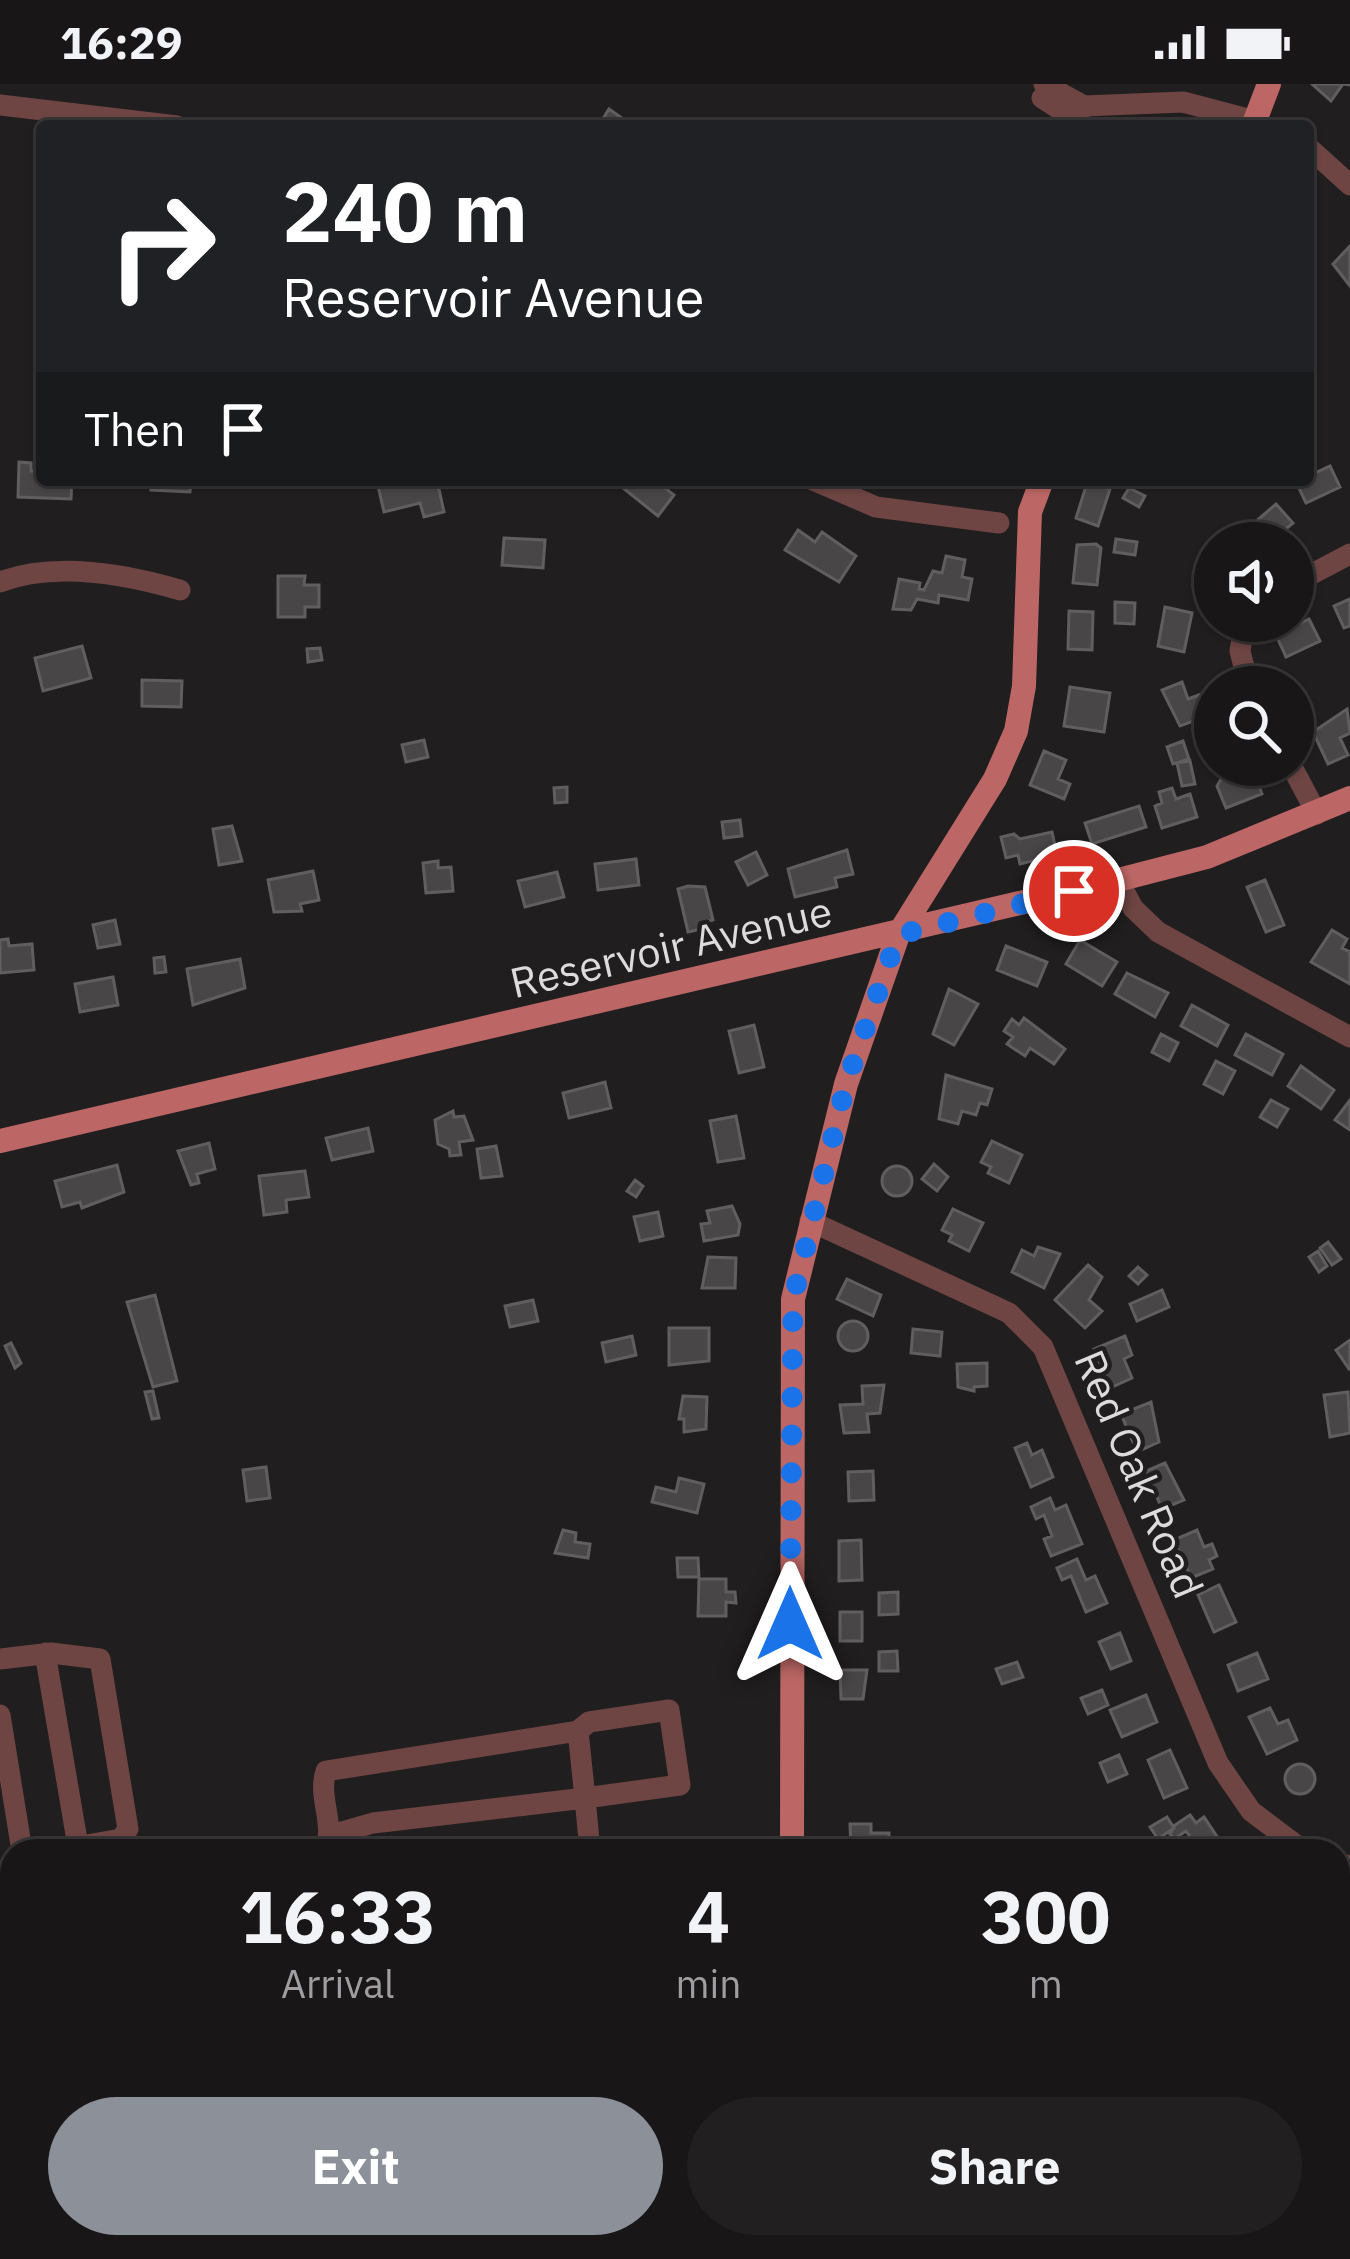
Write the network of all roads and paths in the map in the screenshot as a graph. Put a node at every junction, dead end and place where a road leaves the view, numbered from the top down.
1 (1030, 84) edge
2 (1044, 84) edge
3 (1269, 84) edge
4 (0, 105) edge
5 (126, 120) edge
6 (1075, 120) edge
7 (1252, 120) edge
8 (1260, 120) edge
9 (1314, 152) edge
10 (1350, 185) edge
11 (827, 486) edge
12 (1040, 486) edge
13 (999, 523) dead end
14 (1350, 554) edge
15 (1314, 573) edge
16 (0, 582) edge
17 (180, 590) dead end
18 (1302, 786) edge
19 (1350, 798) edge
20 (1317, 814) junction
21 (1118, 880) junction
22 (898, 935) junction
23 (1350, 1037) edge
24 (0, 1141) edge
25 (810, 1221) junction
26 (45, 1653) junction
27 (0, 1659) edge
28 (0, 1715) edge
29 (578, 1731) junction
30 (585, 1798) junction
31 (20, 1839) edge
32 (77, 1839) edge
33 (121, 1839) edge
34 (328, 1839) edge
35 (337, 1839) edge
36 (589, 1839) edge
37 (792, 1839) edge
38 (1283, 1839) edge

1 - 6 street
2 - 7 street
3 - 8 main road
4 - 5 street
9 - 10 street
11 - 13 street
12 - 22 main road
14 - 15 street
16 - 17 street
18 - 20 street
19 - 20 main road, Reservoir Avenue
20 - 21 main road, Reservoir Avenue
21 - 22 main road, Reservoir Avenue
21 - 23 street
22 - 24 main road, Reservoir Avenue
22 - 25 main road
25 - 37 main road
25 - 38 street, Red Oak Road
26 - 27 street
26 - 32 street
26 - 33 street
28 - 31 street
29 - 30 street
29 - 30 street
29 - 34 street
30 - 35 street
30 - 36 street

